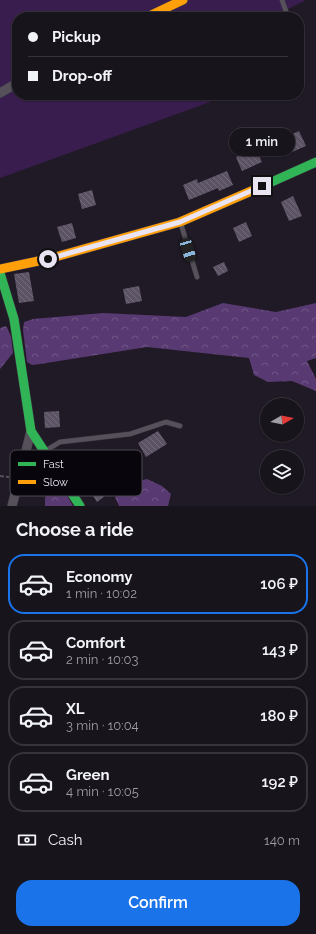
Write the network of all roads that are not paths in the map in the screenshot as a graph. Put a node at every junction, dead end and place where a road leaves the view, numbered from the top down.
1 (183, 0) edge
2 (282, 0) edge
3 (158, 12) edge
4 (286, 12) edge
5 (12, 86) edge
6 (0, 93) edge
7 (316, 162) edge
8 (180, 222) junction
9 (0, 269) edge
10 (0, 274) edge
11 (197, 277) dead end
12 (180, 426) dead end
13 (31, 431) junction
14 (26, 450) edge
15 (44, 450) edge
16 (47, 450) edge
17 (15, 496) edge
18 (74, 496) edge
19 (12, 506) edge
20 (80, 506) edge

1 - 3 street
2 - 4 lane
5 - 6 street
7 - 8 street
8 - 9 street
8 - 11 lane
10 - 13 street
12 - 16 lane
13 - 14 street
13 - 15 street
17 - 19 street
18 - 20 street

